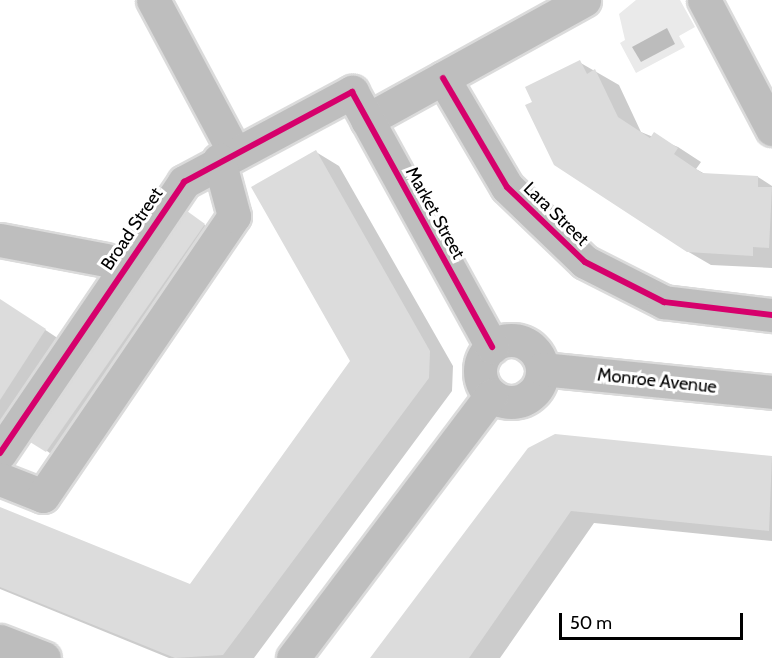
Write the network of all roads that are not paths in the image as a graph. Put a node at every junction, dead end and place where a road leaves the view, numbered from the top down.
1 (153, 0) edge
2 (584, 0) edge
3 (704, 0) edge
4 (443, 78) junction
5 (360, 106) junction
6 (772, 129) edge
7 (226, 156) junction
8 (0, 240) edge
9 (106, 260) dead end
10 (772, 315) edge
11 (492, 347) junction
12 (542, 369) junction
13 (772, 392) edge
14 (491, 395) junction
15 (0, 453) edge
16 (0, 479) edge
17 (327, 619) junction
18 (0, 641) edge
19 (44, 658) edge
20 (293, 658) edge
21 (316, 658) edge

1 - 7 street
2 - 4 street
3 - 6 street
4 - 5 street
4 - 10 street, Lara Street
5 - 7 street, Broad Street
5 - 11 street, Market Street
7 - 15 street, Broad Street
7 - 16 street
8 - 9 street
11 - 12 street
11 - 14 street
12 - 13 street, Monroe Avenue
12 - 14 street
14 - 17 street
17 - 20 street
17 - 21 street
18 - 19 main road

